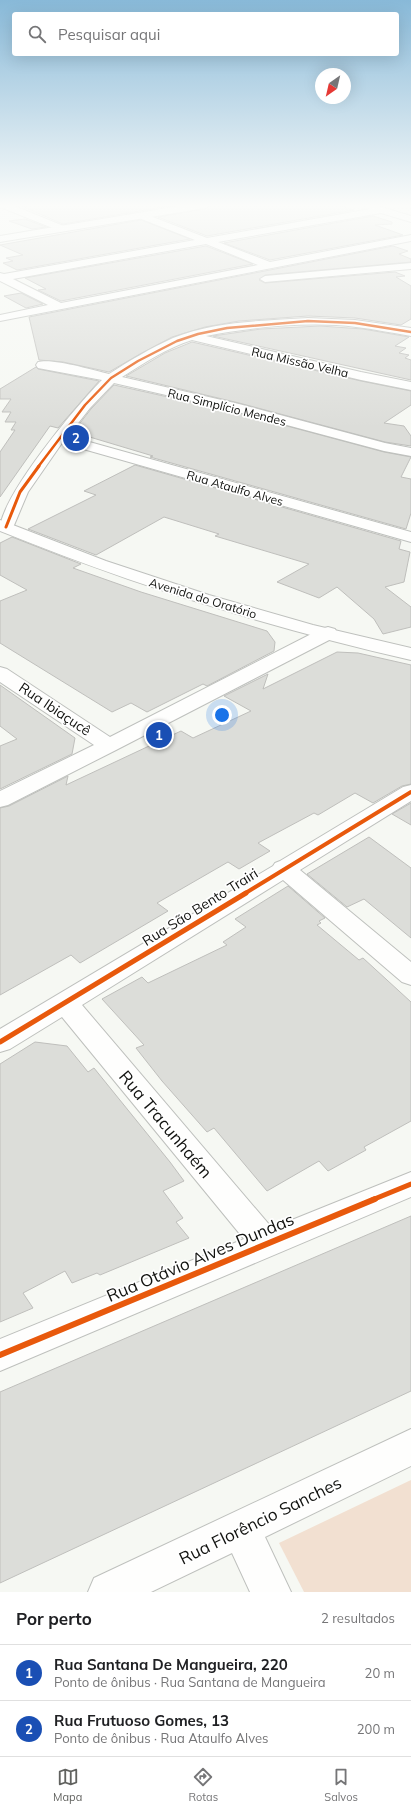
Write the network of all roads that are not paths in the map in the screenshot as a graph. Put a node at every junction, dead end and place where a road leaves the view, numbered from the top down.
1 (6, 279) edge
2 (199, 279) edge
3 (268, 279) edge
4 (132, 292) junction
5 (60, 307) junction
6 (0, 318) edge
7 (411, 332) edge
8 (190, 336) junction
9 (42, 365) dead end
10 (111, 378) junction
11 (411, 386) edge
12 (59, 438) junction
13 (411, 452) edge
14 (20, 492) junction
15 (0, 498) edge
16 (3, 526) edge
17 (411, 537) edge
18 (328, 633) junction
19 (411, 654) edge
20 (0, 672) edge
21 (109, 746) junction
22 (411, 792) edge
23 (0, 800) edge
24 (283, 868) junction
25 (411, 976) edge
26 (64, 1003) junction
27 (0, 1042) edge
28 (411, 1184) edge
29 (267, 1244) junction
30 (0, 1355) edge
31 (411, 1447) edge
32 (241, 1530) junction
33 (108, 1592) edge
34 (271, 1592) edge

1 - 5 street
2 - 4 street
3 - 4 street
4 - 5 street
5 - 6 street
7 - 8 street
8 - 10 street
8 - 11 street, Rua Missão Velha
9 - 10 street, Rua Simplício Mendes
10 - 12 street
10 - 13 street, Rua Simplício Mendes
12 - 14 street
12 - 17 street, Rua Ataulfo Alves
14 - 15 street
14 - 16 street
16 - 18 street, Avenida do Oratório
18 - 19 street, Avenida do Oratório
18 - 21 street
20 - 21 street, Rua Ibiaçucê
21 - 23 street
22 - 24 street, Rua São Bento Trairi
24 - 25 street
24 - 26 street, Rua São Bento Trairi
26 - 27 street, Rua São Bento Trairi
26 - 29 street, Rua Tracunhaém
28 - 29 street, Rua Otávio Alves Dundas
29 - 30 street, Rua Otávio Alves Dundas
31 - 32 street, Rua Florêncio Sanches
32 - 33 street, Rua Florêncio Sanches
32 - 34 street

